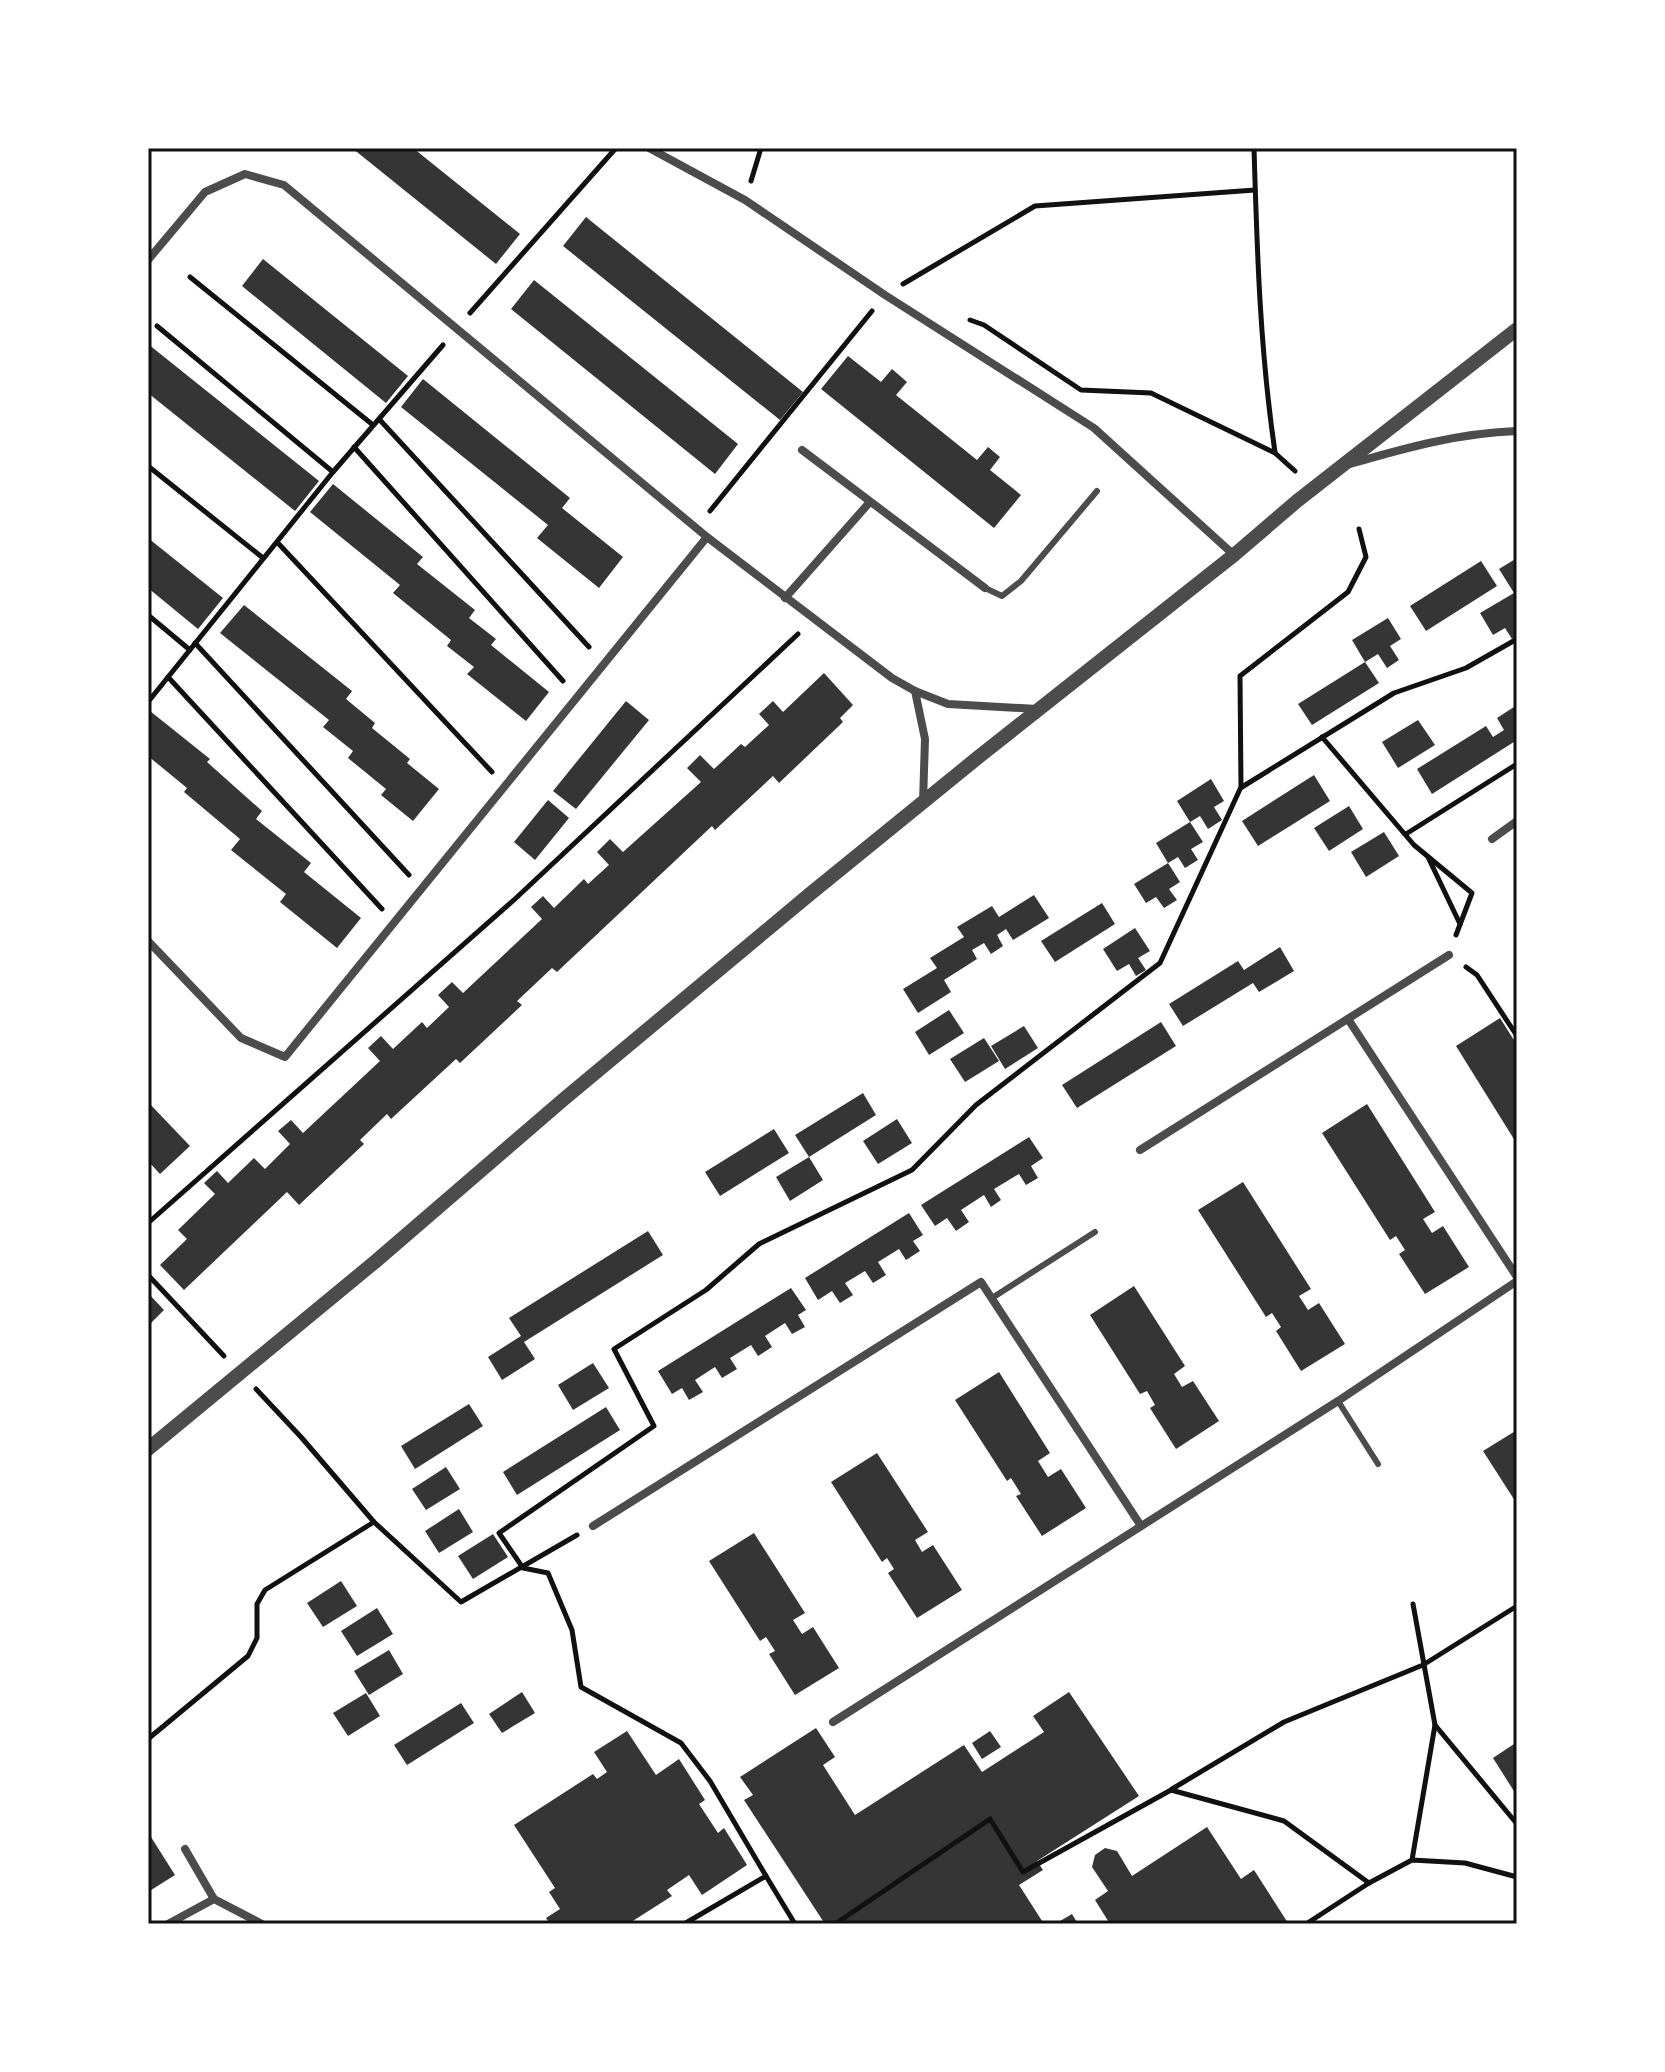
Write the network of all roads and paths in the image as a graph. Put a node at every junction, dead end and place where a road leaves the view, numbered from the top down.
1 (616, 148) edge
2 (649, 148) edge
3 (761, 148) edge
4 (1254, 148) edge
5 (1255, 190) junction
6 (745, 200) junction
7 (148, 260) edge
8 (190, 277) dead end
9 (885, 295) junction
10 (956, 316) dead end
11 (157, 326) dead end
12 (457, 328) junction
13 (1517, 329) edge
14 (379, 419) junction
15 (373, 426) junction
16 (1517, 431) edge
17 (354, 447) junction
18 (802, 450) dead end
19 (1275, 453) junction
20 (148, 466) edge
21 (1341, 466) junction
22 (333, 472) junction
23 (1297, 473) dead end
24 (1097, 491) dead end
25 (869, 503) junction
26 (696, 528) junction
27 (1359, 529) dead end
28 (707, 537) junction
29 (277, 542) junction
30 (1234, 555) junction
31 (263, 558) junction
32 (985, 588) joint
33 (785, 598) junction
34 (148, 615) edge
35 (814, 619) junction
36 (1517, 639) edge
37 (195, 643) junction
38 (190, 650) junction
39 (604, 663) junction
40 (168, 677) junction
41 (915, 691) junction
42 (149, 697) edge
43 (577, 697) junction
44 (1040, 709) junction
45 (1322, 737) junction
46 (1517, 764) edge
47 (505, 786) junction
48 (1241, 787) junction
49 (923, 802) junction
50 (1517, 821) edge
51 (1406, 834) junction
52 (1492, 839) dead end
53 (1426, 855) junction
54 (422, 888) junction
55 (394, 922) junction
56 (1460, 925) junction
57 (148, 941) edge
58 (1449, 955) junction
59 (1348, 1019) junction
60 (1517, 1036) edge
61 (1140, 1150) dead end
62 (148, 1223) edge
63 (1095, 1232) dead end
64 (1517, 1279) edge
65 (992, 1298) junction
66 (1338, 1401) junction
67 (301, 1437) dead end
68 (148, 1449) edge
69 (1378, 1464) dead end
70 (374, 1522) junction
71 (593, 1526) joint
72 (1141, 1526) junction
73 (523, 1568) junction
74 (1413, 1604) dead end
75 (1517, 1606) edge
76 (1423, 1665) junction
77 (833, 1722) dead end
78 (1435, 1725) junction
79 (148, 1739) edge
80 (1171, 1790) junction
81 (1517, 1824) edge
82 (185, 1849) dead end
83 (1412, 1860) junction
84 (766, 1876) junction
85 (1517, 1877) edge
86 (1369, 1883) junction
87 (214, 1899) junction
88 (168, 1924) edge
89 (262, 1924) edge
90 (684, 1924) edge
91 (795, 1924) edge
92 (835, 1924) edge
93 (1306, 1924) edge

1 - 12 path
2 - 6 street
3 - 6 path
4 - 5 path
5 - 9 path
5 - 19 path
6 - 9 street
7 - 12 street
8 - 15 path
9 - 26 path
9 - 30 street
10 - 19 path
11 - 22 path
12 - 14 path
12 - 26 street
13 - 21 street
14 - 15 path
14 - 39 path
15 - 17 path
16 - 21 street
17 - 22 path
17 - 43 path
18 - 25 street
19 - 23 path
20 - 31 path
21 - 30 street
22 - 29 path
24 - 32 lane
25 - 32 street
25 - 33 street
26 - 28 street
27 - 48 path
28 - 33 street
28 - 39 street
29 - 31 path
29 - 47 path
30 - 44 street
31 - 37 path
33 - 35 street
34 - 38 path
35 - 41 street
35 - 62 path
36 - 45 path
37 - 38 path
37 - 54 path
38 - 40 path
39 - 43 street
40 - 42 path
40 - 55 path
41 - 44 street
41 - 49 street
43 - 47 street
44 - 49 street
45 - 48 path
45 - 51 path
46 - 51 path
47 - 54 street
48 - 73 path
49 - 68 street
50 - 52 street
51 - 53 path
53 - 56 path
53 - 56 path
54 - 55 street
55 - 57 street
56 - 58 path
58 - 59 street
58 - 60 path
59 - 61 street
59 - 64 street
63 - 65 lane
64 - 66 street
65 - 71 street
65 - 72 street
66 - 69 lane
66 - 72 street
67 - 70 path
70 - 73 path
70 - 79 path
71 - 73 path
72 - 77 street
73 - 84 path
74 - 76 path
75 - 76 path
76 - 78 path
76 - 80 path
78 - 81 path
78 - 83 path
80 - 86 path
80 - 92 path
82 - 87 street
83 - 85 path
83 - 86 path
84 - 90 path
84 - 91 path
86 - 93 path
87 - 88 street
87 - 89 street

